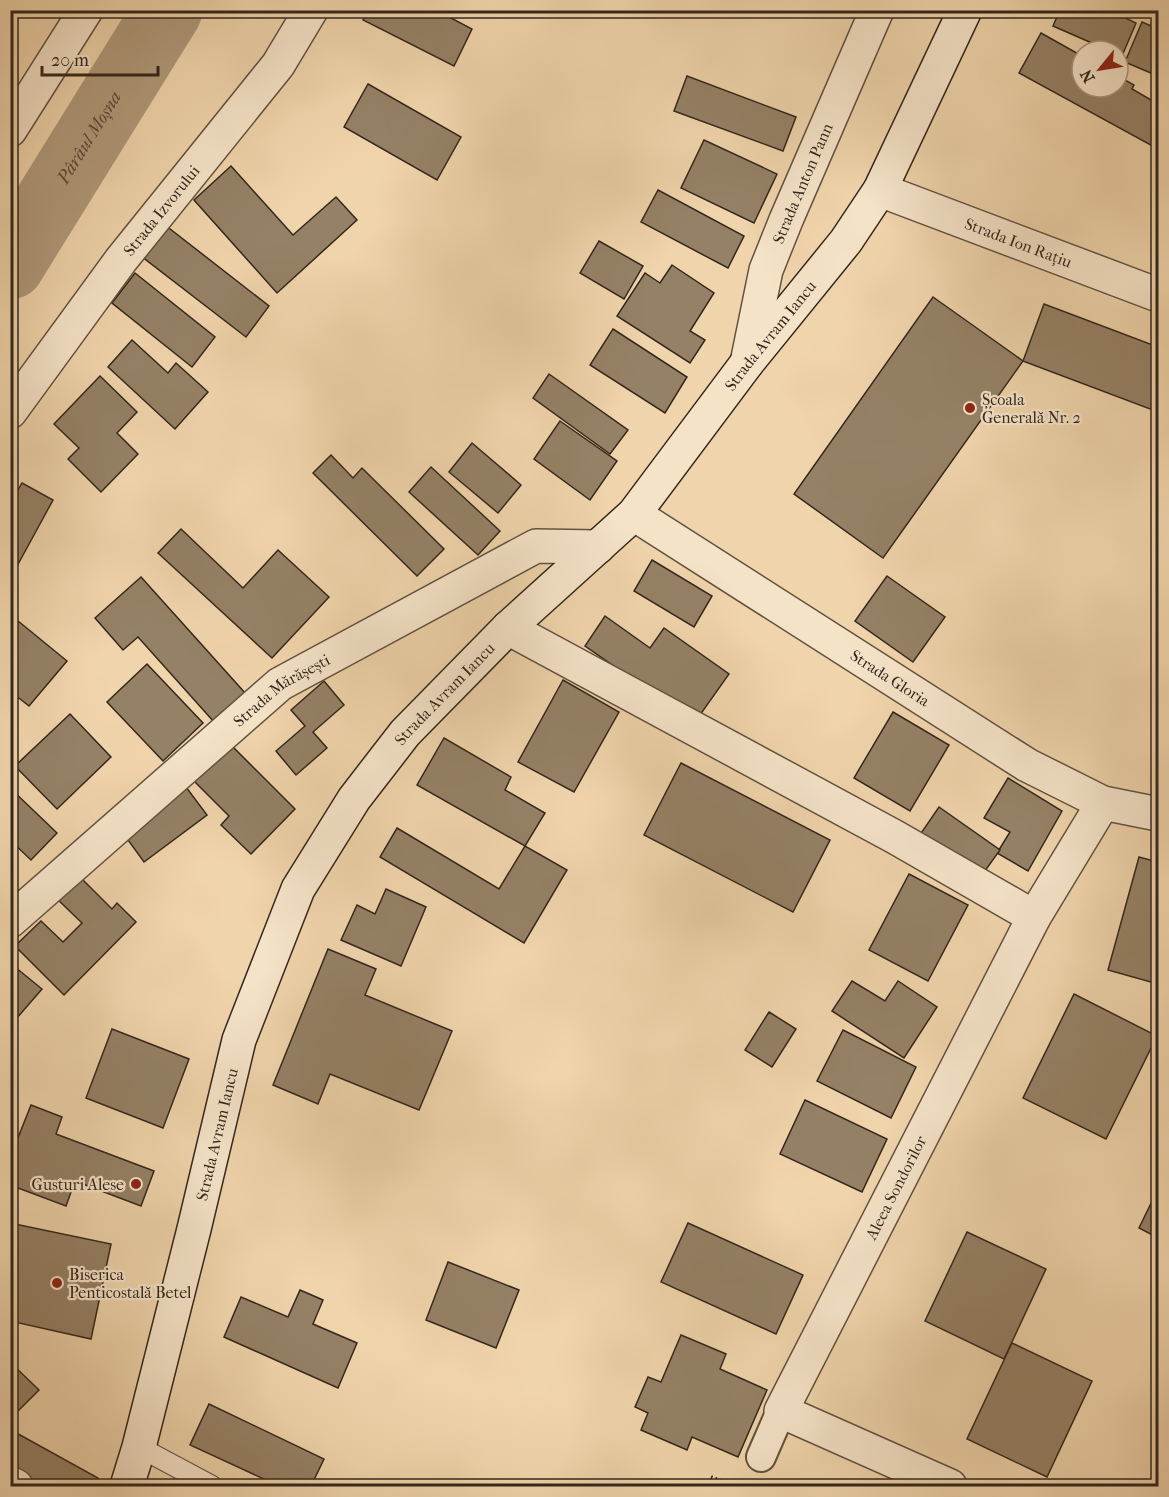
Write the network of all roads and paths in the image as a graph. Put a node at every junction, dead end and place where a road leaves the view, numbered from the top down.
1 (86, 10) edge
2 (311, 10) edge
3 (877, 10) edge
4 (965, 10) edge
5 (10, 130) edge
6 (880, 190) junction
7 (1158, 295) edge
8 (747, 363) junction
9 (10, 412) edge
10 (634, 514) junction
11 (598, 547) junction
12 (508, 628) junction
13 (1102, 803) junction
14 (1158, 814) edge
15 (1034, 917) junction
16 (10, 921) edge
17 (781, 1411) junction
18 (139, 1447) junction
19 (761, 1457) dead end
20 (711, 1477) dead end
21 (10, 1483) edge
22 (16, 1486) edge
23 (127, 1486) edge
24 (212, 1486) edge
25 (733, 1486) edge
26 (950, 1486) edge

1 - 5 street
2 - 9 street, Strada Izvorului
3 - 8 street, Strada Anton Pann
4 - 6 street, Strada Avram Iancu
6 - 7 street, Strada Ion Rațiu
6 - 8 street, Strada Avram Iancu
8 - 10 street, Strada Avram Iancu
10 - 11 street, Strada Avram Iancu
10 - 13 street, Strada Gloria
11 - 12 street, Strada Avram Iancu
11 - 16 street, Strada Mărășești
12 - 15 street
12 - 18 street, Strada Avram Iancu
13 - 14 street, Strada Gloria
13 - 15 street, Aleea Sondorilor
15 - 17 street, Aleea Sondorilor
17 - 19 street
17 - 26 street
18 - 23 street, Strada Avram Iancu
18 - 24 lane
20 - 25 path
21 - 22 street

